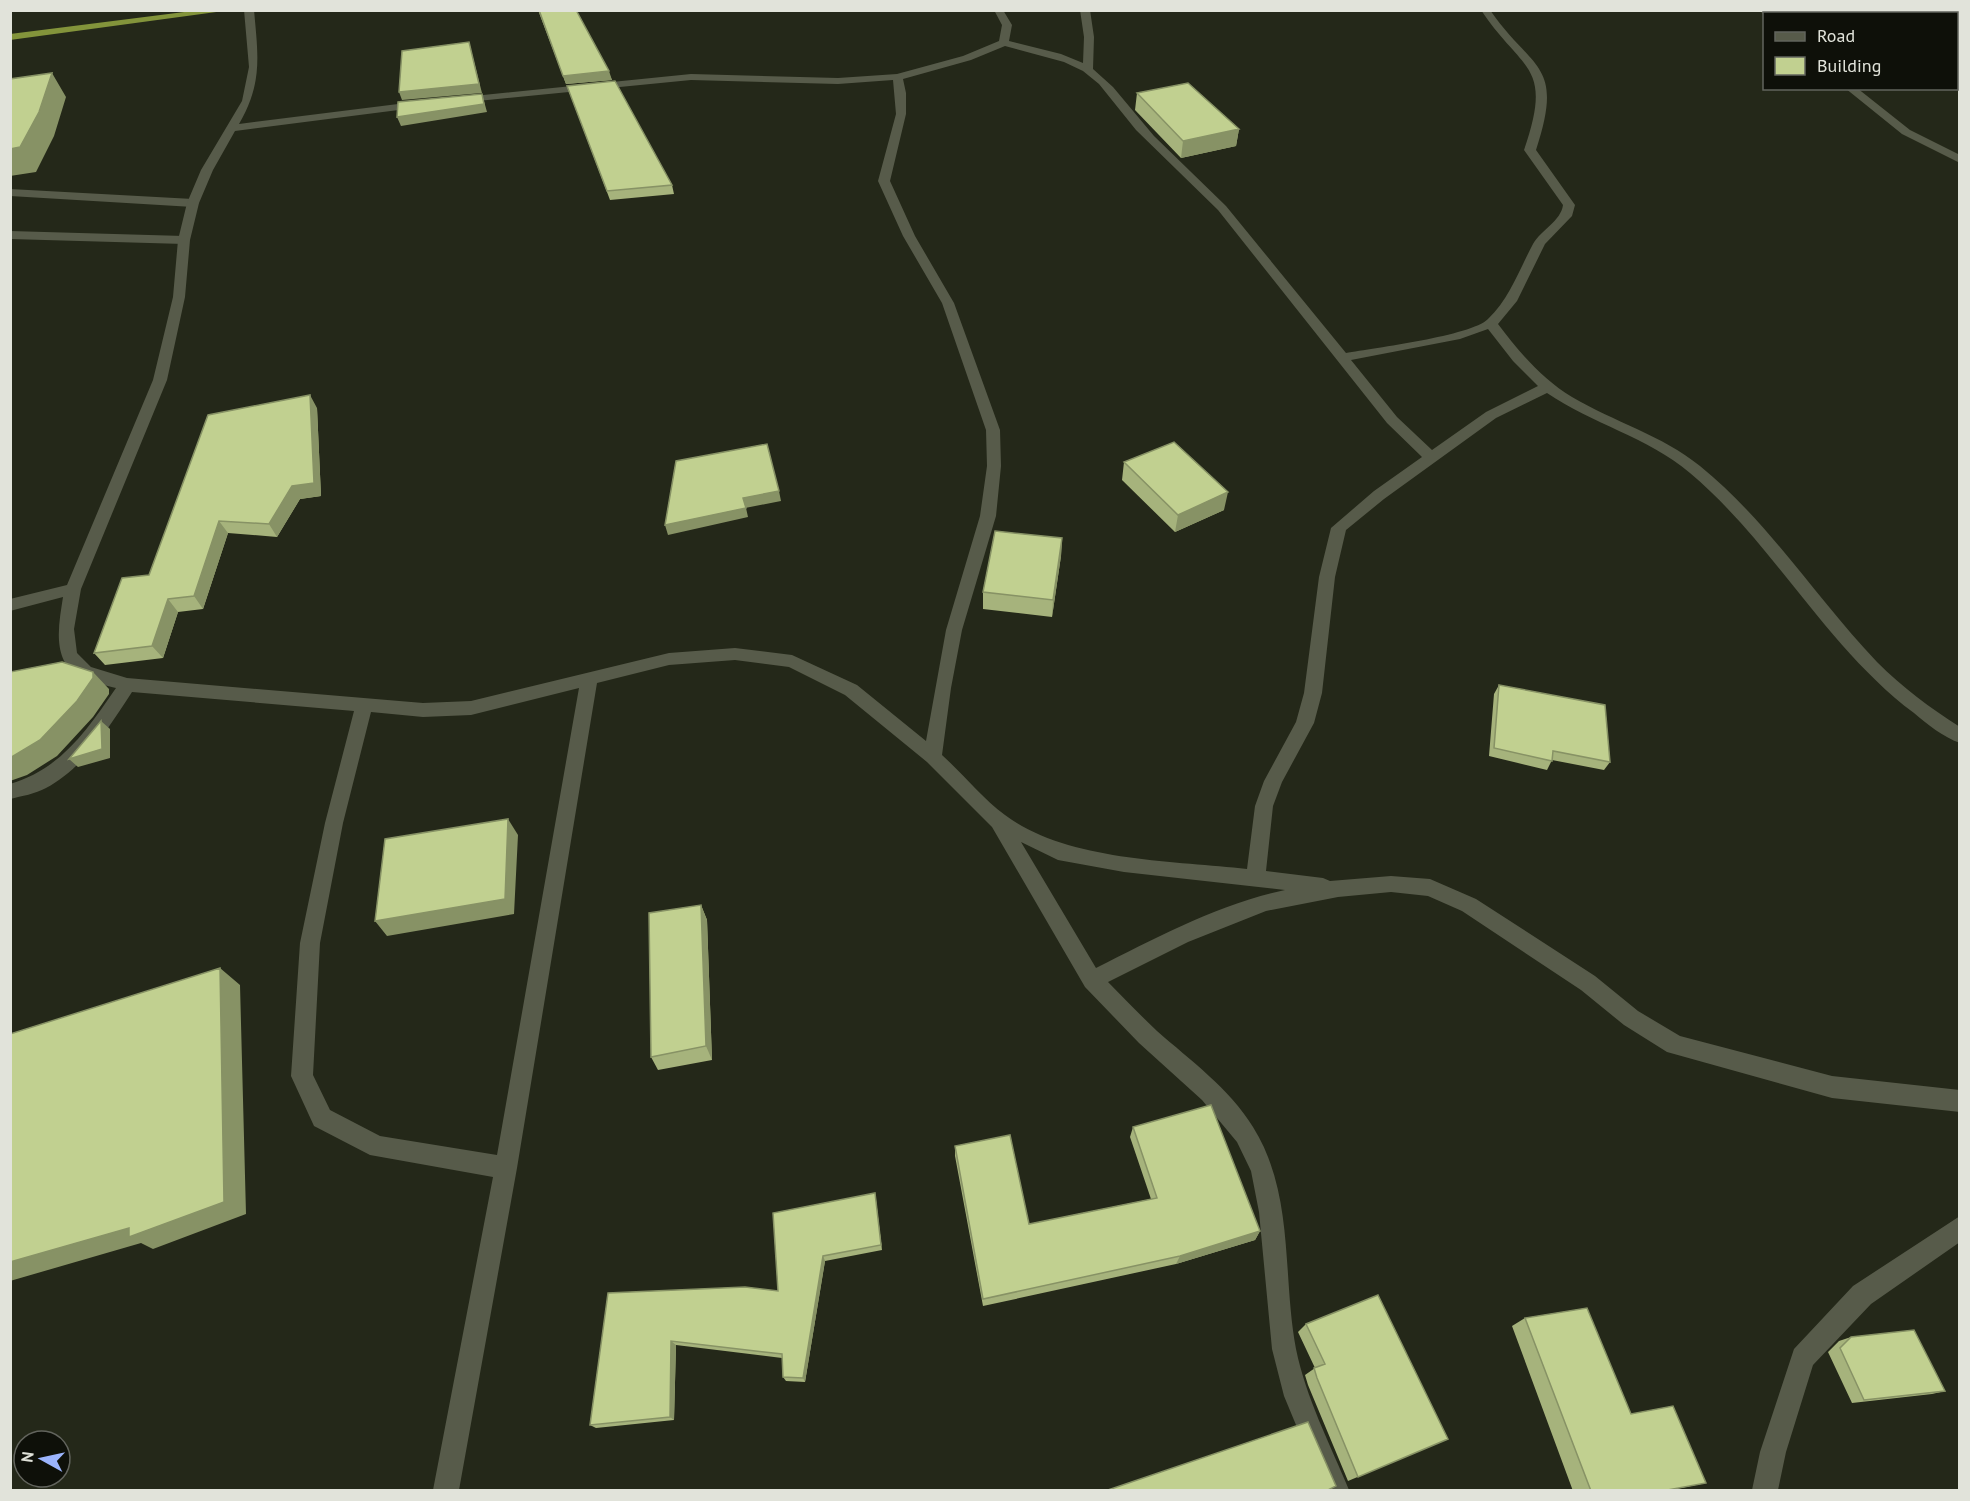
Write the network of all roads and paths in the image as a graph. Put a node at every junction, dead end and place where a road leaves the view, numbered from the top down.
1 (227, 10) edge
2 (249, 10) edge
3 (998, 10) edge
4 (1485, 10) edge
5 (1089, 12) edge
6 (10, 37) edge
7 (1004, 43) junction
8 (1088, 70) junction
9 (897, 76) junction
10 (1853, 90) edge
11 (448, 101) edge
12 (437, 102) edge
13 (231, 128) junction
14 (1959, 160) edge
15 (10, 192) edge
16 (193, 203) junction
17 (10, 235) edge
18 (184, 240) junction
19 (1491, 324) junction
20 (1342, 358) junction
21 (1548, 387) junction
22 (1431, 458) junction
23 (74, 589) junction
24 (10, 605) edge
25 (589, 680) junction
26 (127, 685) junction
27 (364, 705) junction
28 (1959, 736) edge
29 (933, 757) junction
30 (10, 792) edge
31 (999, 821) junction
32 (1256, 878) junction
33 (1338, 888) junction
34 (1092, 980) junction
35 (1959, 1101) edge
36 (506, 1168) junction
37 (1959, 1228) edge
38 (446, 1491) edge
39 (1336, 1491) edge
40 (1765, 1491) edge

1 - 6 highway
2 - 13 street
3 - 7 street
4 - 19 street
5 - 8 street
7 - 8 street
7 - 9 street
8 - 20 street
9 - 11 street
9 - 29 street
10 - 14 street
12 - 13 street
13 - 16 street
15 - 16 street
16 - 18 street
17 - 18 street
18 - 23 street
19 - 20 street
19 - 21 street
20 - 22 street
21 - 22 street
21 - 28 street
22 - 32 street
23 - 24 street
23 - 26 street
25 - 27 street
25 - 29 street
25 - 36 street
26 - 27 street
26 - 30 street
27 - 36 street
29 - 31 street
31 - 32 street
31 - 34 street
32 - 33 street
33 - 34 street
33 - 35 street
34 - 39 street
36 - 38 street
37 - 40 street

